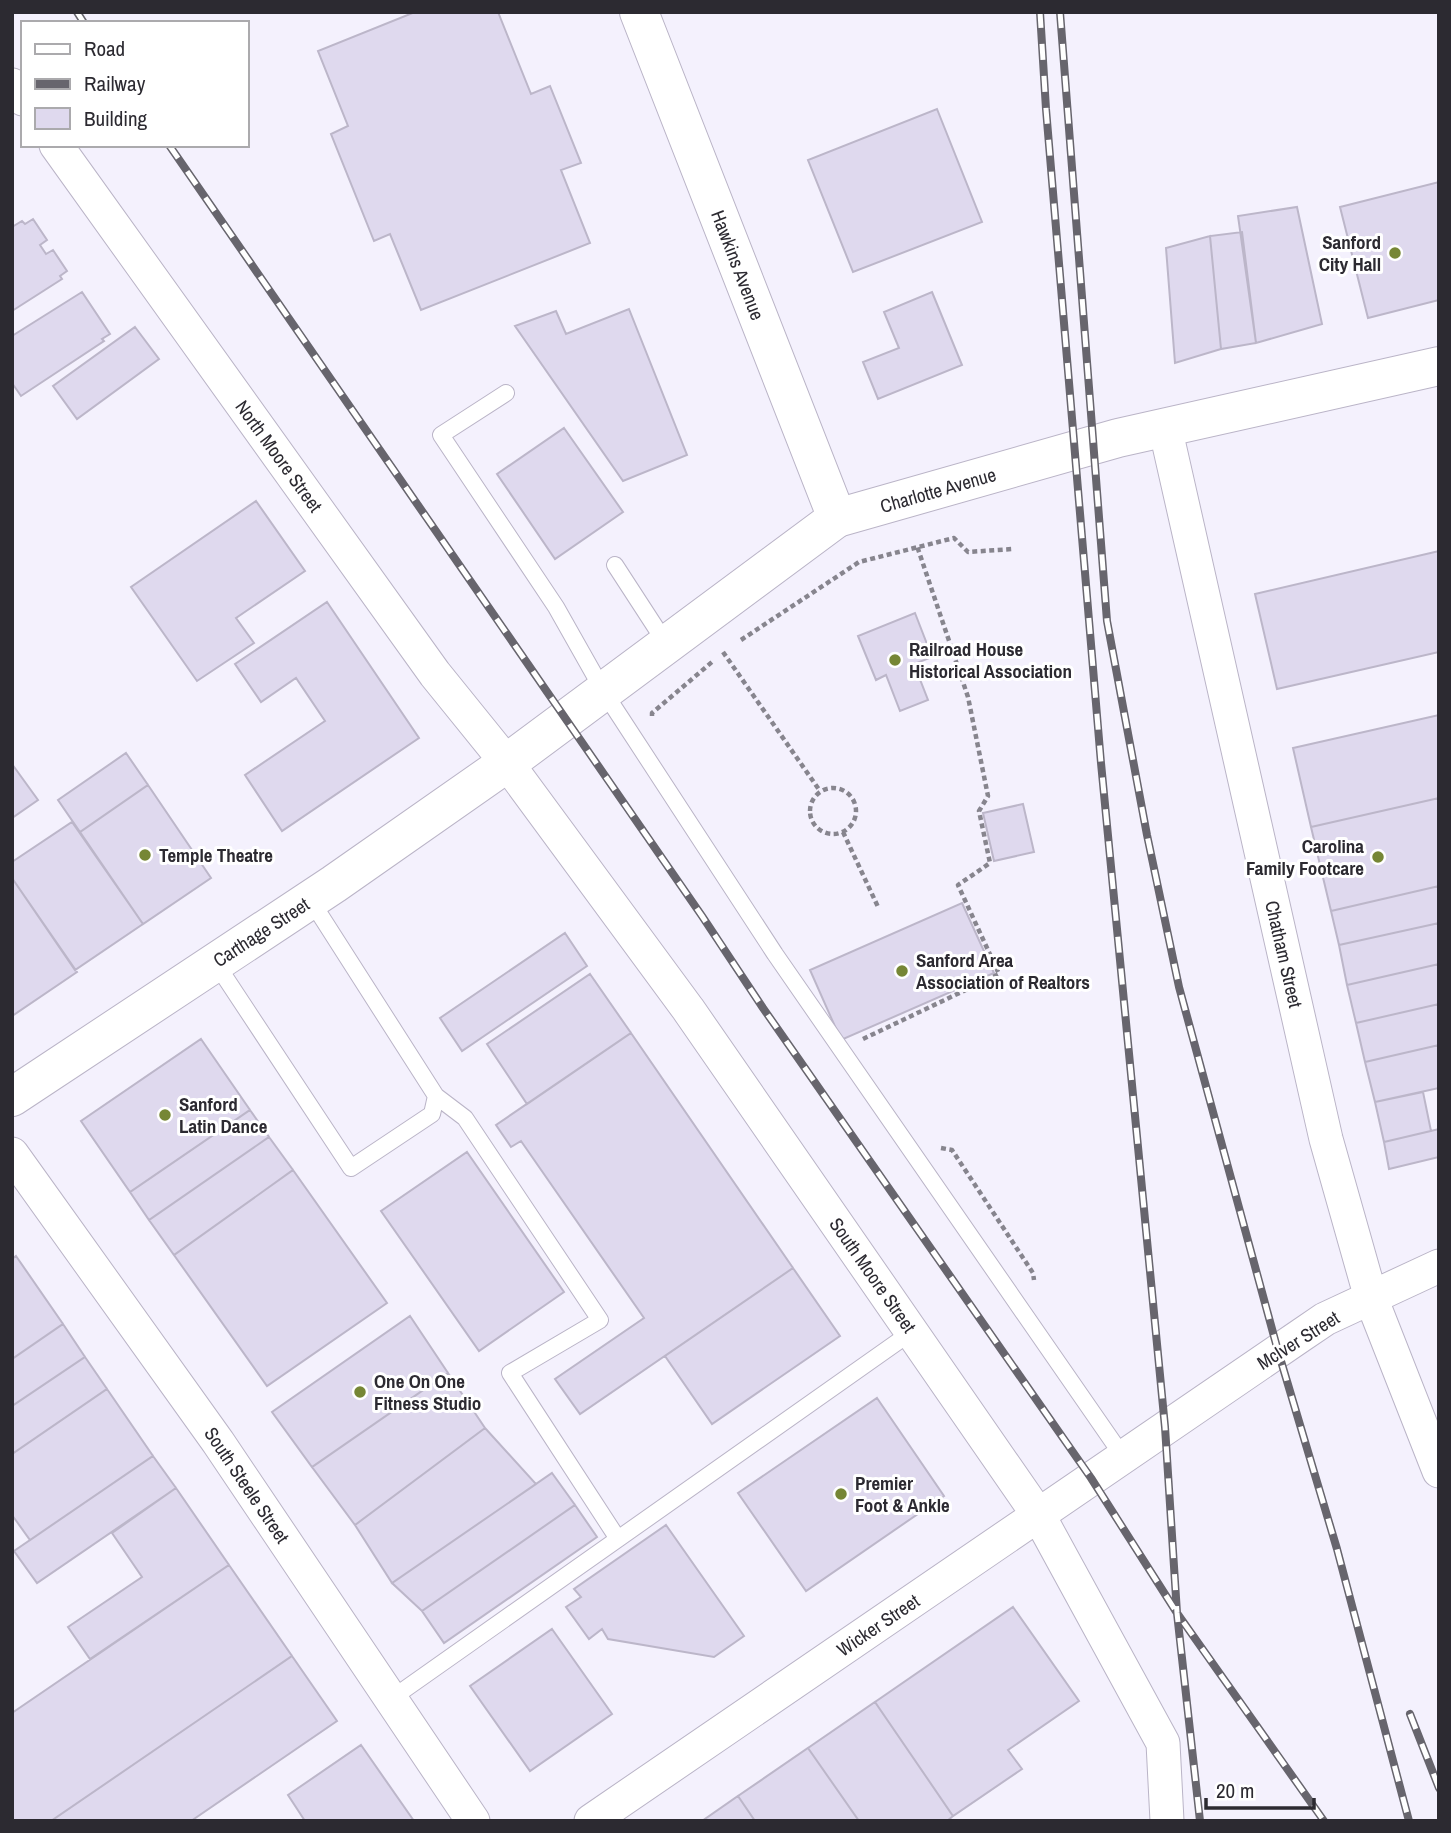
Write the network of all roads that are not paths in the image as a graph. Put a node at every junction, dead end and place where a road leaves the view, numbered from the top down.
1 (639, 12) edge
2 (57, 147) edge
3 (1439, 366) edge
4 (506, 393) dead end
5 (1165, 426) junction
6 (837, 518) junction
7 (615, 565) dead end
8 (667, 645) junction
9 (604, 692) junction
10 (507, 763) junction
11 (310, 900) junction
12 (215, 962) junction
13 (436, 1096) junction
14 (12, 1097) edge
15 (12, 1154) edge
16 (1439, 1266) edge
17 (1371, 1298) junction
18 (913, 1331) junction
19 (1165, 1427) joint
20 (1122, 1455) junction
21 (1439, 1471) edge
22 (1039, 1516) junction
23 (618, 1539) junction
24 (391, 1699) junction
25 (473, 1821) edge
26 (591, 1821) edge
27 (1167, 1821) edge

1 - 6 main road, Hawkins Avenue
2 - 10 street, North Moore Street
3 - 5 main road, Charlotte Avenue
4 - 9 lane
5 - 6 main road, Charlotte Avenue
5 - 17 street, Chatham Street
6 - 8 main road, Charlotte Avenue
7 - 8 lane
8 - 9 main road, Charlotte Avenue
9 - 10 main road, Charlotte Avenue
9 - 20 lane
10 - 11 main road, Carthage Street
10 - 18 street, South Moore Street
11 - 12 main road, Carthage Street
11 - 13 lane
12 - 13 lane
12 - 14 main road, Carthage Street
13 - 23 lane
15 - 24 street, South Steele Street
16 - 17 street, McIver Street
17 - 19 street, McIver Street
17 - 21 street, Chatham Street
18 - 22 street, South Moore Street
18 - 23 lane
19 - 20 street, Wicker Street
20 - 22 street, Wicker Street
22 - 26 street, Wicker Street
22 - 27 street, South Moore Street
23 - 24 lane
24 - 25 street, South Steele Street

